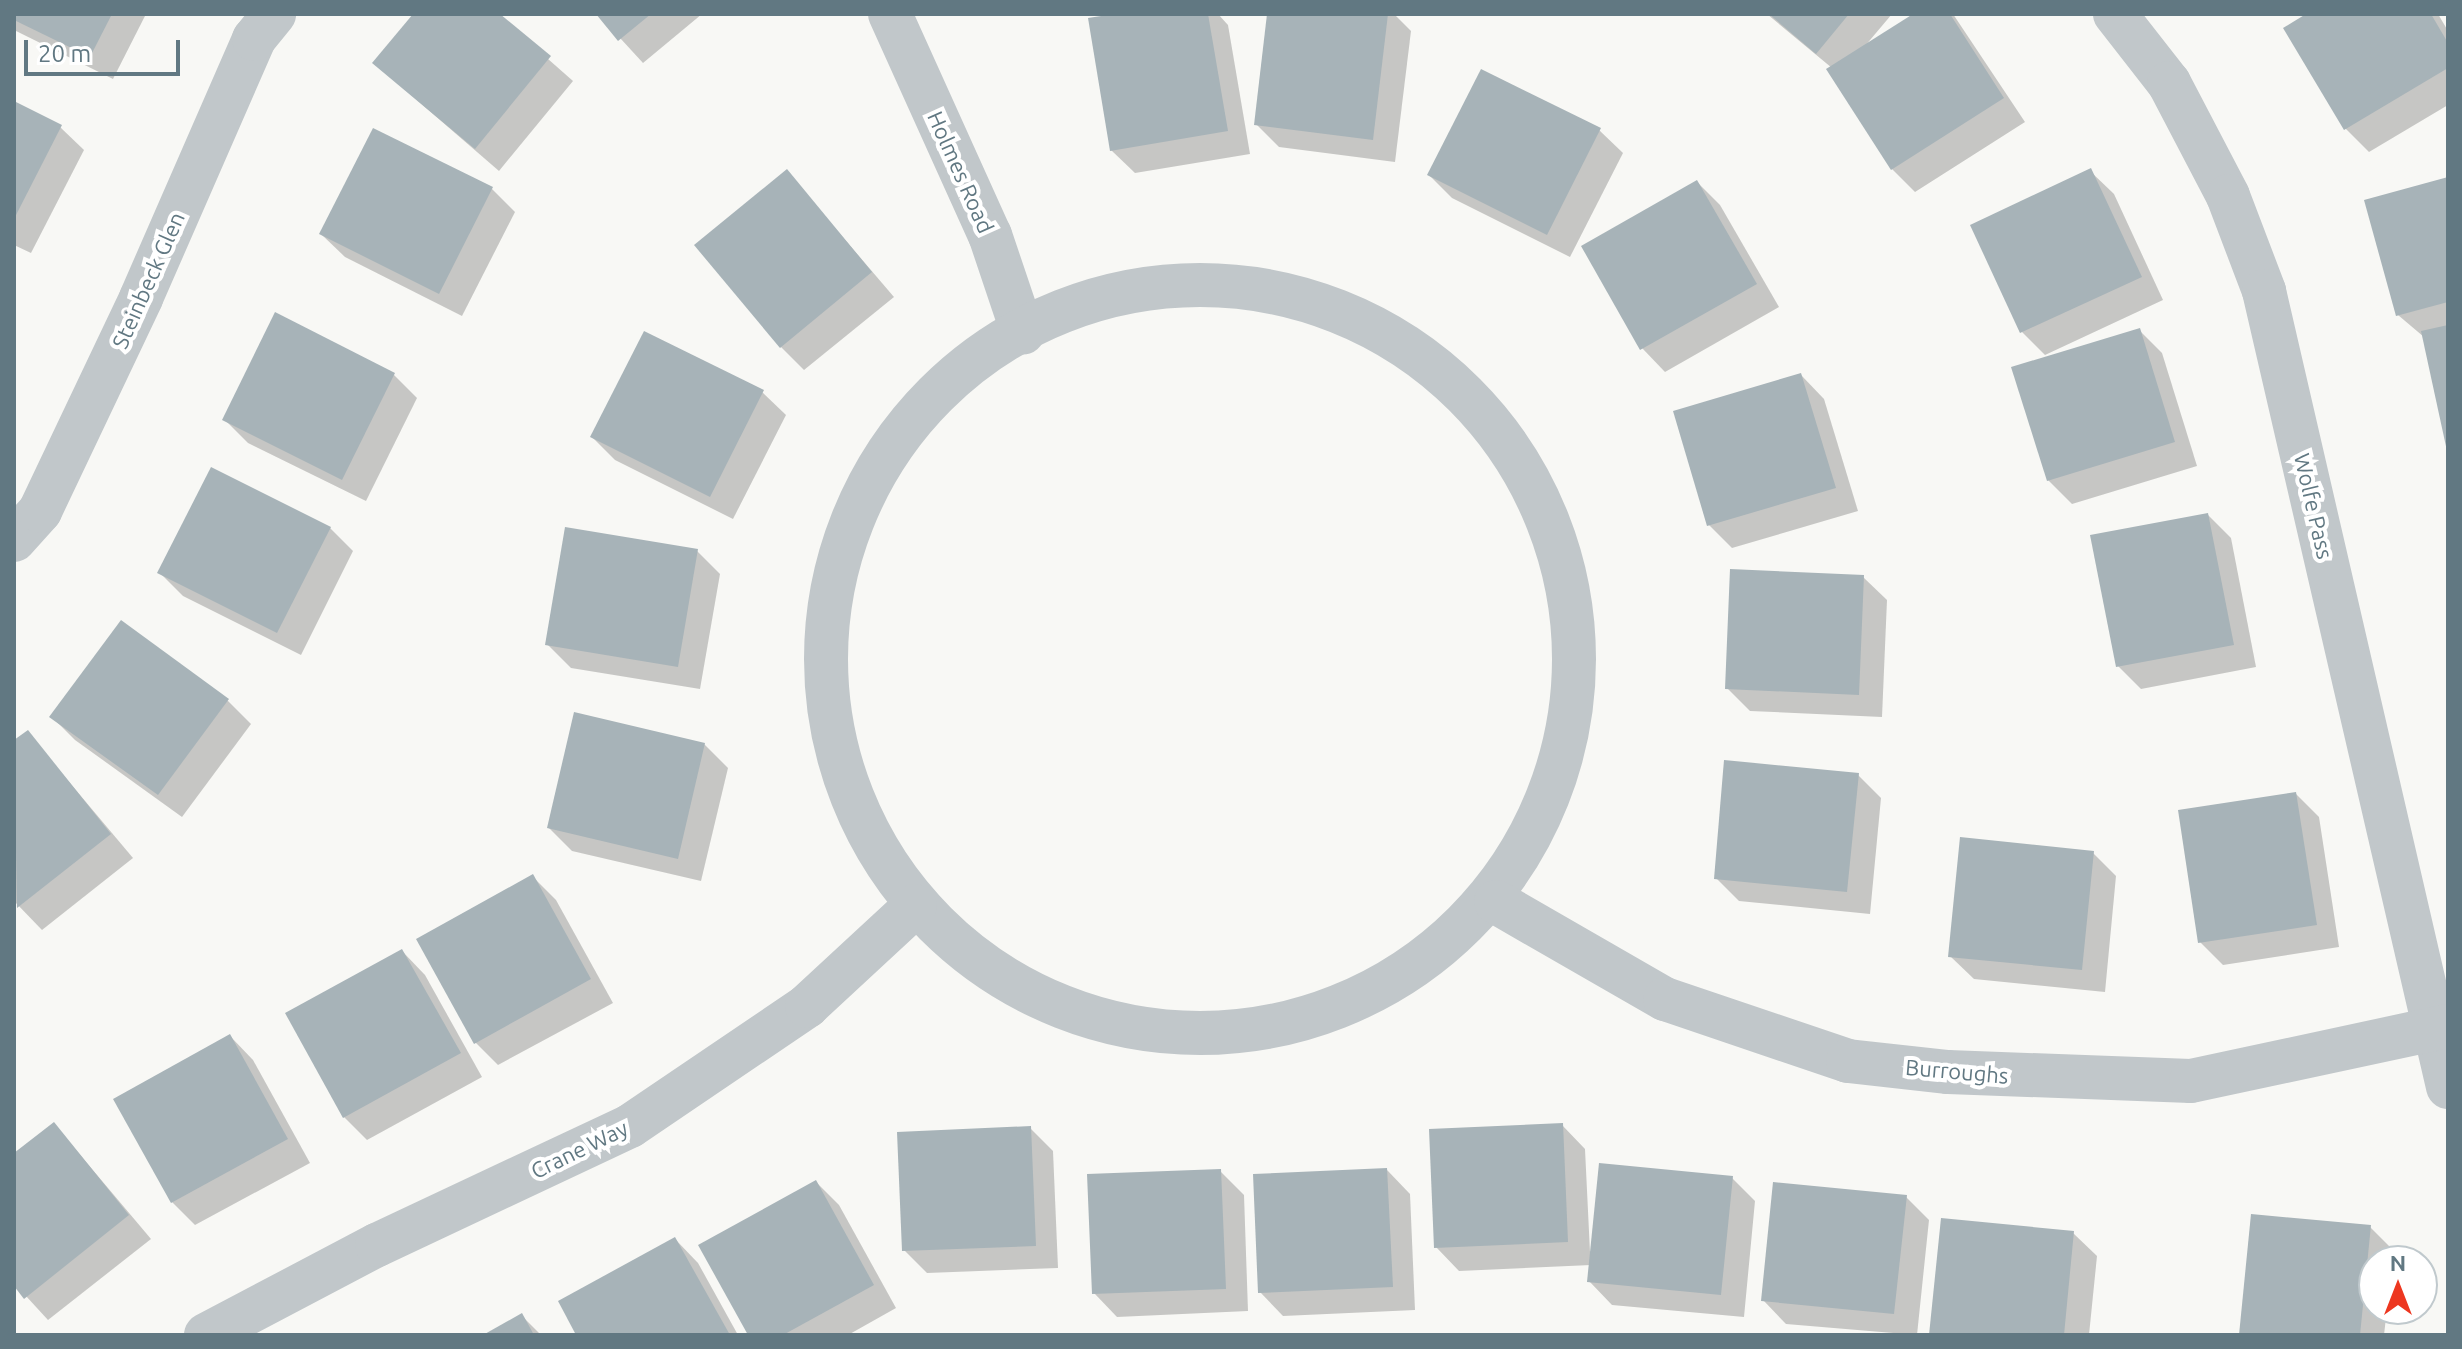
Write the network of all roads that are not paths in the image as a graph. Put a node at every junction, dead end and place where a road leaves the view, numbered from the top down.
1 (274, 14) edge
2 (890, 14) edge
3 (2121, 16) edge
4 (1023, 333) junction
5 (14, 540) edge
6 (1496, 902) junction
7 (915, 906) junction
8 (2442, 1027) edge
9 (2448, 1087) edge
10 (206, 1335) edge

1 - 5 street, Steinbeck Glen
2 - 4 street, Holmes Road
3 - 8 street, Wolfe Pass
4 - 6 street
4 - 7 street
6 - 7 street
6 - 8 street, Burroughs
7 - 10 street, Crane Way
8 - 9 street

